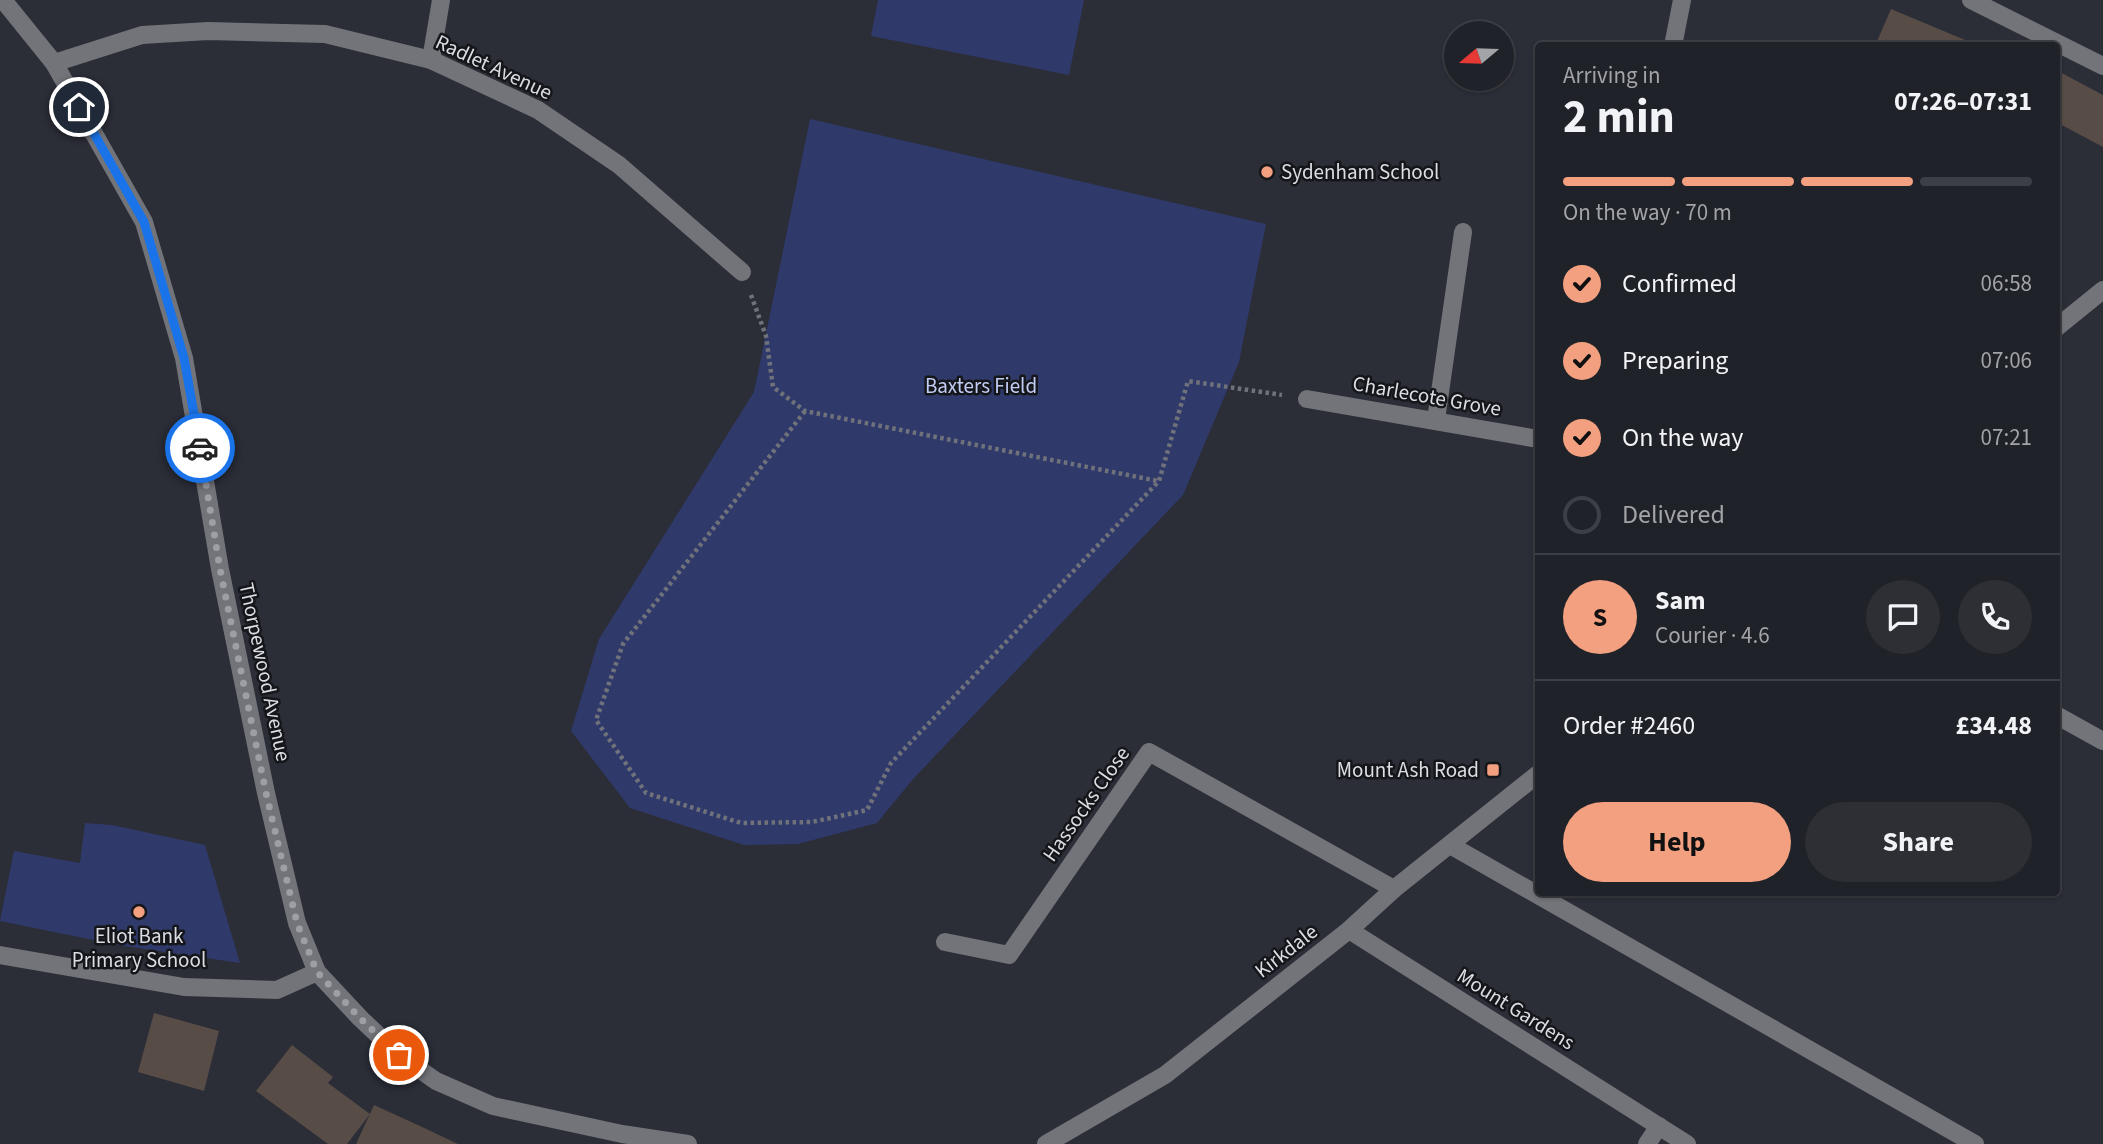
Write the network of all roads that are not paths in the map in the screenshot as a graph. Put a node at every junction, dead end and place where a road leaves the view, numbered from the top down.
1 (3, 0) edge
2 (441, 0) edge
3 (1682, 0) edge
4 (1971, 0) edge
5 (1674, 42) edge
6 (2055, 42) edge
7 (2060, 44) edge
8 (431, 60) junction
9 (54, 63) junction
10 (2103, 66) edge
11 (1464, 232) dead end
12 (742, 272) road end
13 (2103, 290) edge
14 (2060, 325) edge
15 (1307, 399) road end
16 (1436, 420) junction
17 (1535, 438) edge
18 (2060, 717) edge
19 (2103, 741) edge
20 (1535, 776) edge
21 (1450, 845) junction
22 (1394, 889) junction
23 (1535, 893) edge
24 (1540, 896) edge
25 (1349, 930) junction
26 (945, 942) dead end
27 (0, 955) edge
28 (317, 972) junction
29 (1659, 1126) junction
30 (688, 1144) edge
31 (1046, 1144) edge
32 (1647, 1144) edge
33 (1687, 1144) edge
34 (1975, 1144) edge

1 - 9 street, Thorpewood Avenue
2 - 8 street
3 - 5 street
4 - 6 street
7 - 10 street
8 - 9 street, Radlet Avenue
8 - 12 street, Radlet Avenue
9 - 28 street, Thorpewood Avenue
11 - 16 street
13 - 14 street
15 - 16 street, Charlecote Grove
16 - 17 street, Charlecote Grove
18 - 19 street
20 - 21 street, Kirkdale
21 - 22 street, Kirkdale
21 - 23 street
22 - 25 street, Kirkdale
22 - 26 street, Hassocks Close
24 - 34 street
25 - 29 street, Mount Gardens
25 - 31 street, Kirkdale
27 - 28 street
28 - 30 street, Thorpewood Avenue
29 - 32 street
29 - 33 street, Mount Gardens

